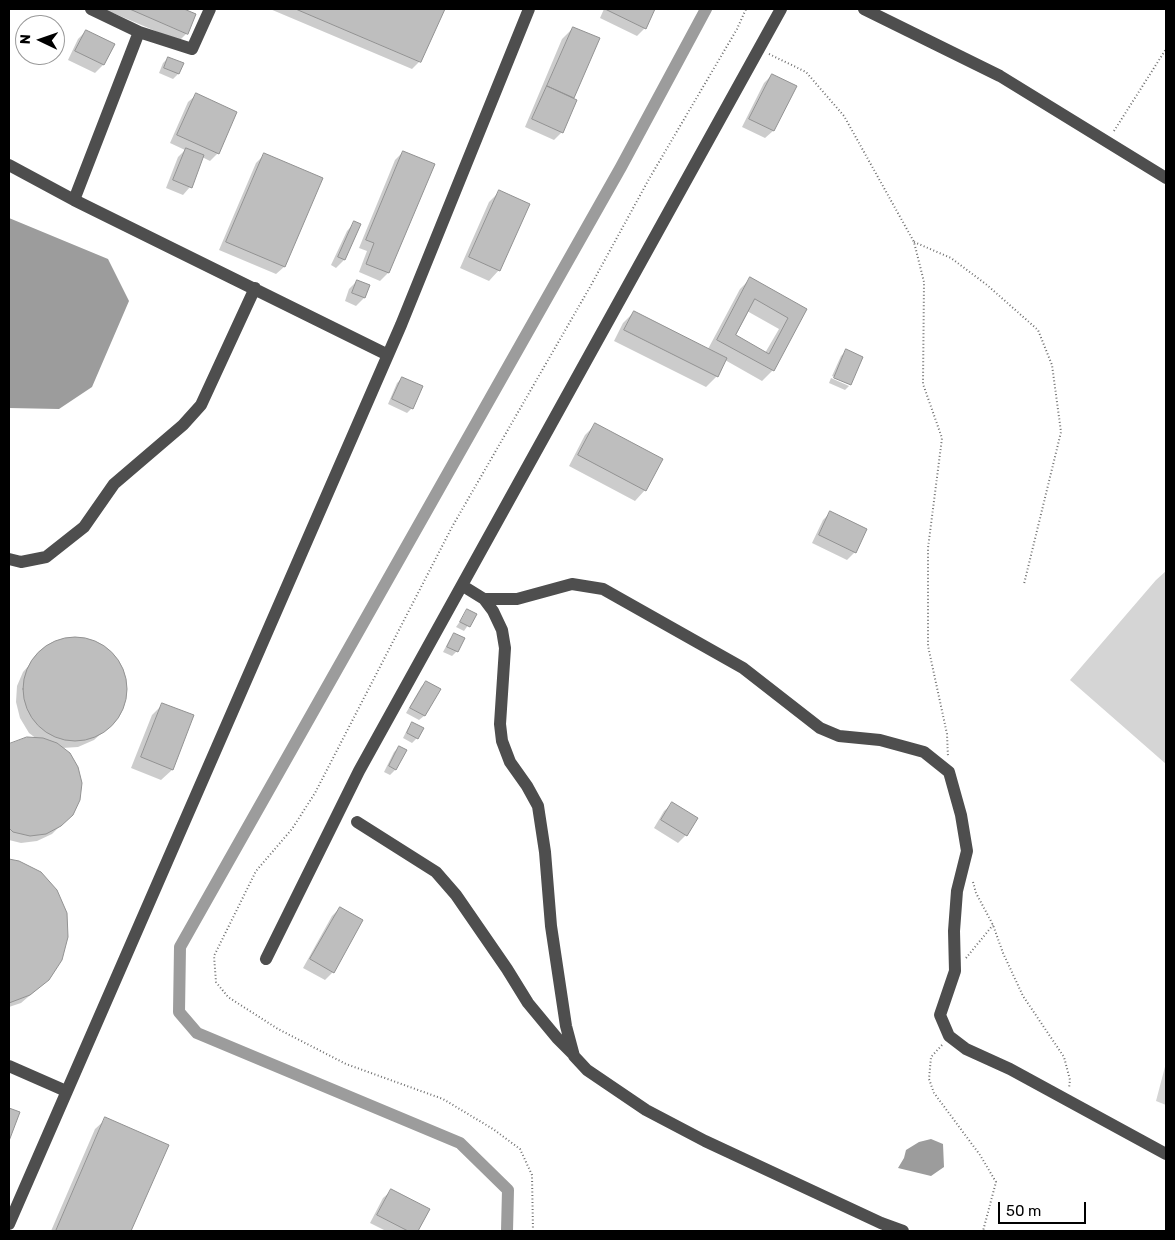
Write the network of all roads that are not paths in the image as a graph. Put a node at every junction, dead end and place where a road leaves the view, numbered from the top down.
1 (91, 9) edge
2 (210, 9) edge
3 (529, 9) edge
4 (781, 9) edge
5 (864, 9) edge
6 (139, 32) junction
7 (9, 166) edge
8 (1166, 178) edge
9 (74, 200) junction
10 (255, 288) junction
11 (388, 355) junction
12 (9, 559) edge
13 (463, 586) junction
14 (484, 599) junction
15 (357, 822) dead end
16 (266, 959) dead end
17 (574, 1056) junction
18 (9, 1066) edge
19 (66, 1091) junction
20 (1166, 1154) edge
21 (9, 1224) edge
22 (878, 1227) edge
23 (903, 1231) edge

1 - 6 street
2 - 6 street
3 - 11 street
4 - 13 street
5 - 8 street
6 - 9 street
7 - 9 street
9 - 10 street
10 - 11 street
10 - 12 street
11 - 19 street
13 - 14 street
13 - 16 street
14 - 17 street
14 - 20 street
15 - 17 street
17 - 22 street
18 - 19 street
19 - 21 street
22 - 23 street

